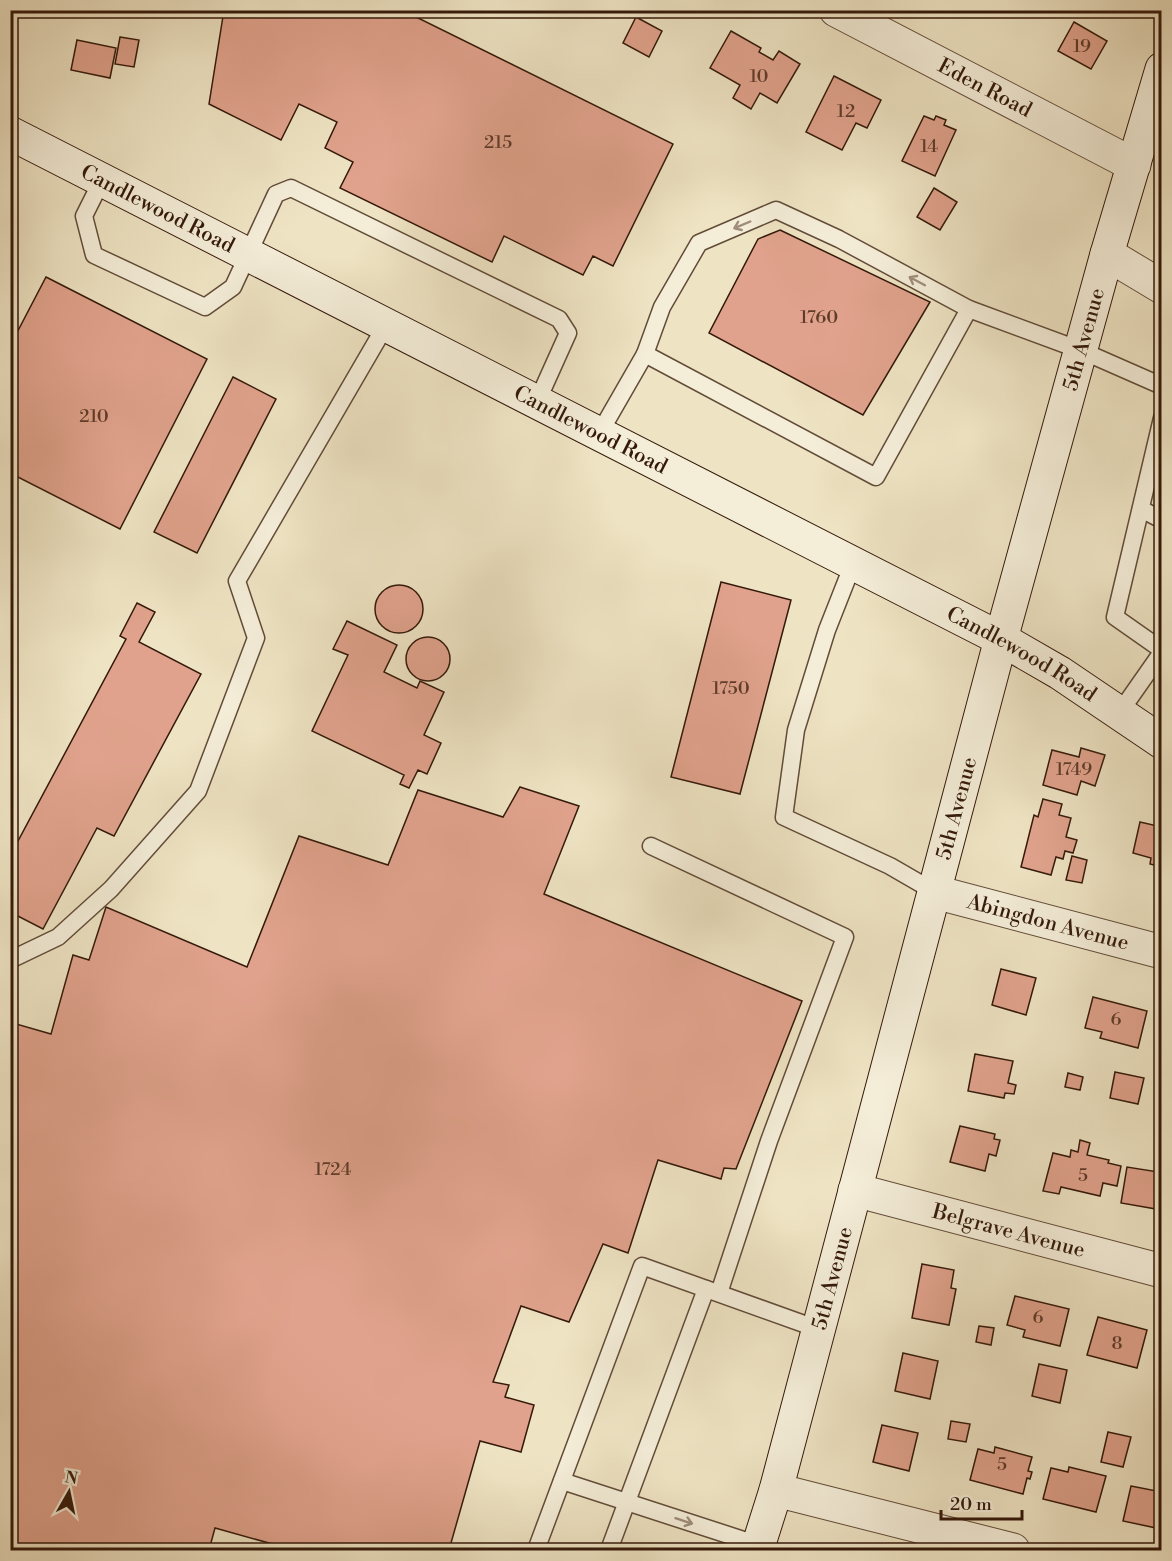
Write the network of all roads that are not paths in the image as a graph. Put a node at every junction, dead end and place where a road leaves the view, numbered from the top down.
1 (836, 10) edge
2 (1161, 69) edge
3 (10, 133) edge
4 (1134, 165) junction
5 (102, 180) junction
6 (247, 254) junction
7 (1107, 254) junction
8 (1161, 287) edge
9 (969, 309) junction
10 (386, 325) junction
11 (1080, 350) junction
12 (645, 354) junction
13 (1161, 386) edge
14 (537, 402) junction
15 (1161, 418) edge
16 (599, 434) junction
17 (1141, 509) junction
18 (1161, 520) edge
19 (853, 564) junction
20 (1001, 639) junction
21 (1161, 651) edge
22 (1120, 712) junction
23 (1161, 742) edge
24 (651, 846) dead end
25 (935, 892) junction
26 (1161, 952) edge
27 (10, 960) edge
28 (855, 1190) junction
29 (1161, 1271) edge
30 (713, 1291) junction
31 (818, 1329) junction
32 (562, 1481) junction
33 (776, 1490) junction
34 (629, 1501) junction
35 (758, 1548) edge
36 (536, 1551) edge
37 (609, 1551) edge
38 (1013, 1551) edge

1 - 4 street, Eden Road
2 - 4 street, 5th Avenue
3 - 5 street, Candlewood Road
4 - 7 street, 5th Avenue
5 - 6 street, Candlewood Road
5 - 6 lane
6 - 10 street, Candlewood Road
6 - 14 lane
7 - 8 street
7 - 11 street, 5th Avenue
9 - 11 lane
9 -> 12 lane
9 - 12 lane
10 - 14 street, Candlewood Road
10 - 27 lane
11 - 13 lane
11 - 20 street, 5th Avenue
12 - 16 lane
14 - 16 street, Candlewood Road
15 - 17 lane
16 - 19 street, Candlewood Road
17 - 18 lane
17 - 21 lane
19 - 20 street, Candlewood Road
19 - 25 lane
20 - 22 street, Candlewood Road
20 - 25 street, 5th Avenue
21 - 22 lane
22 - 23 street, Candlewood Road
24 - 30 lane
25 - 26 street, Abingdon Avenue
25 - 28 street, 5th Avenue
28 - 29 street, Belgrave Avenue
28 - 31 street, 5th Avenue
30 - 31 lane
30 - 32 lane
30 - 34 lane
31 - 33 street, 5th Avenue
32 - 34 lane
32 - 36 lane
33 - 35 street, 5th Avenue
33 - 38 street
34 -> 35 lane
34 - 37 lane

